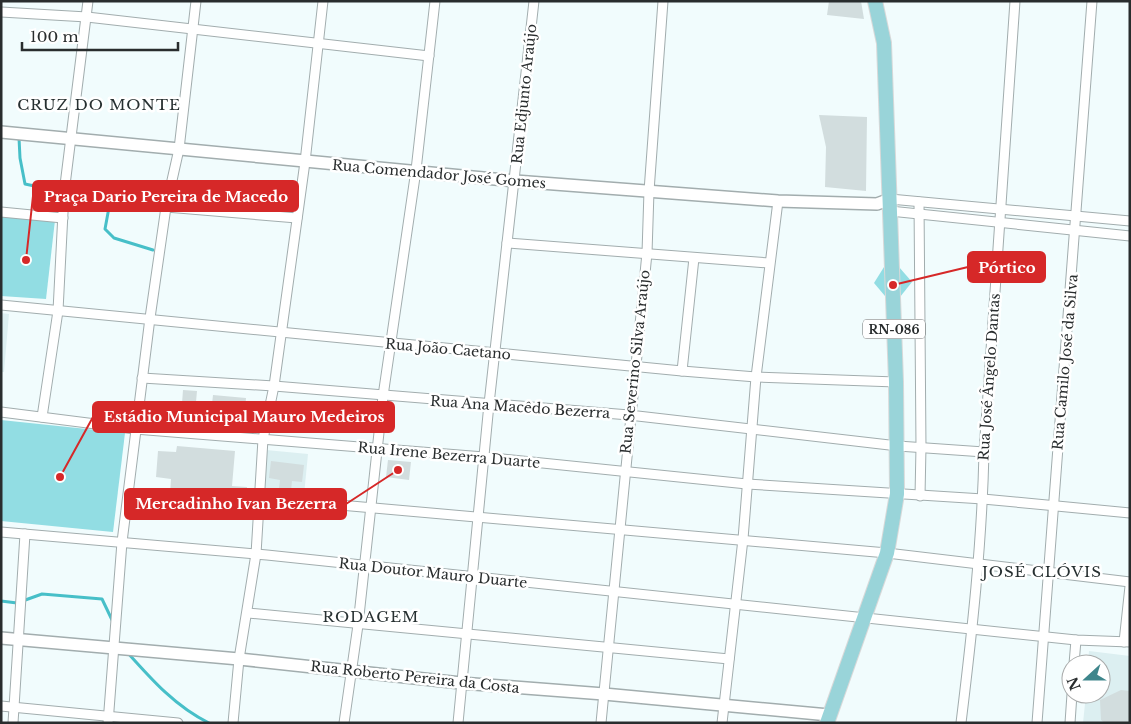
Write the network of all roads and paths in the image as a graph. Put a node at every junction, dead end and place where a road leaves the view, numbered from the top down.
1 (88, 1) edge
2 (196, 1) edge
3 (323, 1) edge
4 (435, 1) edge
5 (534, 1) edge
6 (663, 1) edge
7 (875, 1) edge
8 (1016, 1) edge
9 (1092, 1) edge
10 (1, 12) edge
11 (87, 17) junction
12 (192, 30) junction
13 (318, 42) junction
14 (429, 56) junction
15 (1, 132) edge
16 (71, 140) junction
17 (179, 149) junction
18 (305, 162) junction
19 (416, 170) junction
20 (515, 181) junction
21 (649, 191) junction
22 (778, 201) junction
23 (919, 202) junction
24 (885, 205) junction
25 (166, 207) junction
26 (1000, 210) junction
27 (1, 212) edge
28 (919, 214) junction
29 (1077, 216) junction
30 (63, 218) junction
31 (297, 218) junction
32 (1130, 221) edge
33 (999, 223) junction
34 (1076, 232) junction
35 (1130, 236) edge
36 (507, 243) junction
37 (647, 253) junction
38 (694, 258) junction
39 (769, 263) junction
40 (1, 305) edge
41 (58, 311) junction
42 (150, 318) junction
43 (281, 332) junction
44 (391, 344) junction
45 (495, 352) junction
46 (635, 366) junction
47 (682, 371) junction
48 (756, 377) junction
49 (142, 378) junction
50 (896, 382) junction
51 (274, 386) junction
52 (383, 396) junction
53 (489, 404) junction
54 (1, 412) edge
55 (629, 415) junction
56 (42, 417) junction
57 (136, 429) junction
58 (751, 430) junction
59 (264, 439) junction
60 (898, 446) junction
61 (921, 447) junction
62 (377, 448) junction
63 (984, 452) junction
64 (484, 457) junction
65 (625, 471) junction
66 (747, 484) junction
67 (897, 494) junction
68 (920, 496) junction
69 (260, 498) junction
70 (983, 500) junction
71 (1053, 507) junction
72 (372, 508) junction
73 (1130, 513) edge
74 (478, 518) junction
75 (621, 529) junction
76 (1, 532) edge
77 (25, 534) junction
78 (743, 540) junction
79 (122, 542) junction
80 (887, 553) junction
81 (256, 554) junction
82 (977, 564) junction
83 (364, 566) junction
84 (1048, 572) junction
85 (472, 577) junction
86 (1130, 582) edge
87 (1130, 586) edge
88 (614, 593) junction
89 (735, 602) junction
90 (248, 613) junction
91 (864, 617) junction
92 (358, 625) junction
93 (972, 629) junction
94 (466, 634) junction
95 (1044, 635) junction
96 (1, 638) edge
97 (20, 638) junction
98 (1076, 640) junction
99 (1127, 642) edge
100 (609, 647) junction
101 (113, 648) junction
102 (1075, 654) edge
103 (240, 659) junction
104 (729, 659) junction
105 (351, 672) junction
106 (462, 684) junction
107 (604, 694) junction
108 (1071, 704) edge
109 (724, 705) junction
110 (1, 706) edge
111 (14, 707) junction
112 (108, 719) edge
113 (828, 719) edge
114 (13, 723) edge
115 (178, 723) edge
116 (233, 723) edge
117 (344, 723) edge
118 (458, 723) edge
119 (601, 723) edge
120 (722, 723) edge
121 (961, 723) edge
122 (1037, 723) edge
123 (1070, 723) edge

1 - 11 street
2 - 12 street
3 - 13 street
4 - 14 street
5 - 20 street, Rua Edjunto Araújo
6 - 21 street, Rua Severino Silva Araújo
7 - 24 main road, RN-086
8 - 26 street, Rua José Ângelo Dantas
9 - 29 street, Rua Camilo José da Silva
10 - 11 street
11 - 12 street
11 - 16 street
12 - 13 street
12 - 17 street
13 - 14 street
13 - 18 street
14 - 19 street
15 - 16 street, Rua Comendador José Gomes
16 - 17 street, Rua Comendador José Gomes
16 - 30 street
17 - 18 street, Rua Comendador José Gomes
17 - 25 street
18 - 19 street, Rua Comendador José Gomes
18 - 31 street
19 - 20 street, Rua Comendador José Gomes
19 - 44 street
20 - 21 street, Rua Comendador José Gomes
20 - 36 street, Rua Edjunto Araújo
21 - 22 street, Rua Comendador José Gomes
21 - 37 street, Rua Severino Silva Araújo
22 - 24 street, Rua Comendador José Gomes
22 - 39 street
23 - 24 street
23 - 26 street
23 - 28 street
24 - 28 street
24 - 50 main road, RN-086
25 - 31 street
25 - 42 street
26 - 29 street
26 - 33 street, Rua José Ângelo Dantas
27 - 30 street
28 - 33 street
28 - 61 street
29 - 32 street
29 - 34 street, Rua Camilo José da Silva
30 - 41 street
31 - 43 street
33 - 34 street
33 - 63 street, Rua José Ângelo Dantas
34 - 35 street
34 - 71 street, Rua Camilo José da Silva
36 - 37 street
36 - 45 street, Rua Edjunto Araújo
37 - 38 street
37 - 46 street, Rua Severino Silva Araújo
38 - 39 street
38 - 47 street
39 - 48 street
40 - 41 street, Rua João Caetano
41 - 42 street, Rua João Caetano
41 - 56 street
42 - 43 street, Rua João Caetano
42 - 49 street
43 - 44 street, Rua João Caetano
43 - 51 street
44 - 45 street, Rua João Caetano
44 - 52 street
45 - 46 street, Rua João Caetano
45 - 53 street, Rua Edjunto Araújo
46 - 47 street, Rua João Caetano
46 - 55 street, Rua Severino Silva Araújo
47 - 48 street, Rua João Caetano
48 - 50 street, Rua João Caetano
48 - 58 street
49 - 51 street, Rua Ana Macêdo Bezerra
49 - 57 street
50 - 60 main road, RN-086
51 - 52 street, Rua Ana Macêdo Bezerra
51 - 59 street
52 - 53 street, Rua Ana Macêdo Bezerra
52 - 62 street
53 - 55 street, Rua Ana Macêdo Bezerra
53 - 64 street, Rua Edjunto Araújo
54 - 56 street, Rua Irene Bezerra Duarte
55 - 58 street, Rua Ana Macêdo Bezerra
55 - 65 street, Rua Severino Silva Araújo
56 - 57 street, Rua Irene Bezerra Duarte
57 - 59 street, Rua Irene Bezerra Duarte
57 - 79 street
58 - 60 street, Rua Ana Macêdo Bezerra
58 - 66 street
59 - 62 street, Rua Irene Bezerra Duarte
59 - 69 street
60 - 61 street, Rua Ana Macêdo Bezerra
60 - 67 main road, RN-086
61 - 63 street, Rua Ana Macêdo Bezerra
61 - 68 street
62 - 64 street, Rua Irene Bezerra Duarte
62 - 72 street
63 - 70 street, Rua José Ângelo Dantas
64 - 65 street, Rua Irene Bezerra Duarte
64 - 74 street, Rua Edjunto Araújo
65 - 66 street, Rua Irene Bezerra Duarte
65 - 75 street, Rua Severino Silva Araújo
66 - 67 street, Rua Irene Bezerra Duarte
66 - 78 street
67 - 68 street, Rua Irene Bezerra Duarte
67 - 80 main road, RN-086
68 - 70 street, Rua Irene Bezerra Duarte
69 - 72 street
69 - 81 street
70 - 71 street, Rua Irene Bezerra Duarte
70 - 82 street, Rua José Ângelo Dantas
71 - 73 street, Rua Irene Bezerra Duarte
71 - 84 street, Rua Camilo José da Silva
72 - 74 street
72 - 83 street
74 - 75 street
74 - 85 street, Rua Edjunto Araújo
75 - 78 street
75 - 88 street, Rua Severino Silva Araújo
76 - 77 street, Rua Doutor Mauro Duarte
77 - 79 street, Rua Doutor Mauro Duarte
77 - 97 street
78 - 80 street
78 - 89 street
79 - 81 street, Rua Doutor Mauro Duarte
79 - 101 street
80 - 82 street
80 - 91 main road, RN-086
81 - 83 street, Rua Doutor Mauro Duarte
81 - 90 street
82 - 84 street
82 - 93 street, Rua José Ângelo Dantas
83 - 85 street, Rua Doutor Mauro Duarte
83 - 92 street
84 - 86 street
84 - 95 street, Rua Camilo José da Silva
85 - 88 street, Rua Doutor Mauro Duarte
85 - 94 street, Rua Edjunto Araújo
87 - 99 street
88 - 89 street, Rua Doutor Mauro Duarte
88 - 100 street, Rua Severino Silva Araújo
89 - 91 street, Rua Doutor Mauro Duarte
89 - 104 street
90 - 92 street
90 - 103 street
91 - 93 street, Rua Doutor Mauro Duarte
91 - 113 main road, RN-086
92 - 94 street
92 - 105 street
93 - 95 street, Rua Doutor Mauro Duarte
93 - 121 street, Rua José Ângelo Dantas
94 - 100 street
94 - 106 street, Rua Edjunto Araújo
95 - 98 street, Rua Doutor Mauro Duarte
95 - 122 street, Rua Camilo José da Silva
96 - 97 street, Rua Roberto Pereira da Costa
97 - 101 street, Rua Roberto Pereira da Costa
97 - 111 street
98 - 99 street, Rua Doutor Mauro Duarte
98 - 102 street
100 - 104 street
100 - 107 street, Rua Severino Silva Araújo
101 - 103 street, Rua Roberto Pereira da Costa
101 - 112 street
103 - 105 street, Rua Roberto Pereira da Costa
103 - 116 street
104 - 109 street
105 - 106 street, Rua Roberto Pereira da Costa
105 - 117 street
106 - 107 street, Rua Roberto Pereira da Costa
106 - 118 street, Rua Edjunto Araújo
107 - 109 street, Rua Roberto Pereira da Costa
107 - 119 street, Rua Severino Silva Araújo
108 - 123 street
109 - 113 street, Rua Roberto Pereira da Costa
109 - 120 street
110 - 111 street
111 - 112 street
111 - 114 street
112 - 115 street

